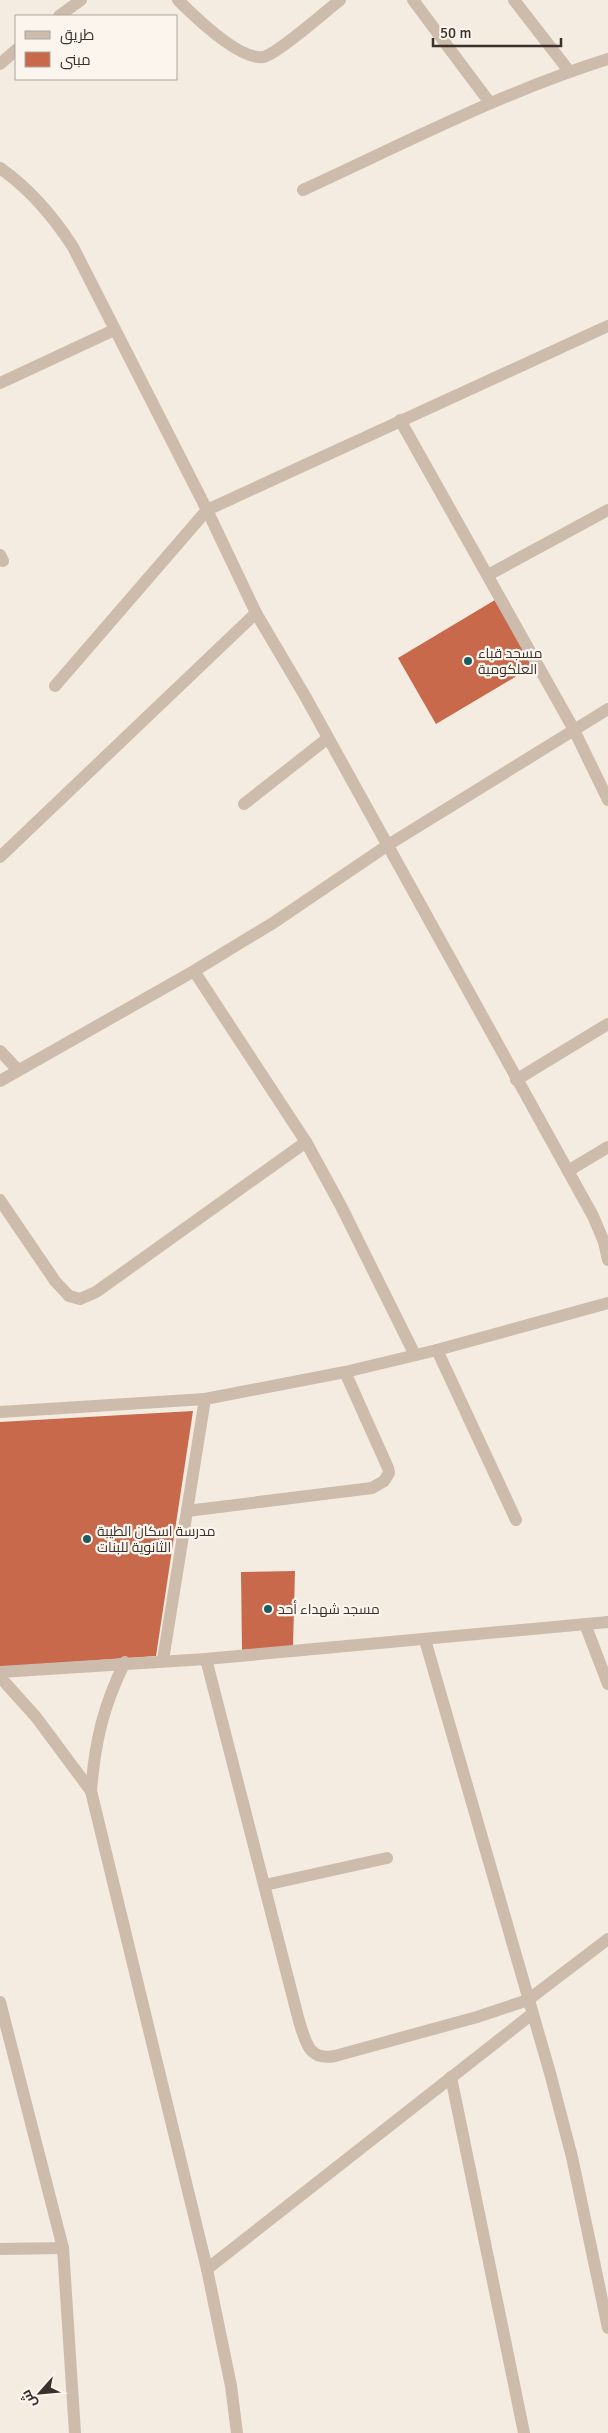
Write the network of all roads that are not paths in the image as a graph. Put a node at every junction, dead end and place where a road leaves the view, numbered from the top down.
1 (80, 0) edge
2 (178, 0) edge
3 (340, 0) edge
4 (413, 0) edge
5 (514, 0) edge
6 (60, 15) edge
7 (15, 51) edge
8 (608, 58) edge
9 (0, 64) edge
10 (569, 71) junction
11 (490, 103) junction
12 (0, 168) edge
13 (303, 190) dead end
14 (608, 326) edge
15 (114, 330) junction
16 (0, 383) edge
17 (400, 420) junction
18 (207, 510) junction
19 (608, 510) edge
20 (488, 575) junction
21 (256, 613) junction
22 (55, 686) dead end
23 (608, 709) edge
24 (573, 728) junction
25 (328, 738) junction
26 (608, 800) edge
27 (244, 804) dead end
28 (388, 845) junction
29 (0, 857) edge
30 (194, 971) junction
31 (608, 1024) edge
32 (0, 1051) edge
33 (18, 1070) junction
34 (516, 1080) junction
35 (0, 1081) edge
36 (306, 1142) junction
37 (608, 1147) edge
38 (568, 1170) junction
39 (0, 1200) edge
40 (608, 1260) edge
41 (608, 1303) edge
42 (437, 1350) junction
43 (415, 1355) junction
44 (345, 1372) junction
45 (206, 1399) junction
46 (0, 1412) edge
47 (187, 1511) junction
48 (516, 1520) dead end
49 (608, 1622) edge
50 (585, 1624) junction
51 (425, 1640) junction
52 (206, 1659) junction
53 (163, 1660) junction
54 (125, 1662) junction
55 (0, 1672) edge
56 (0, 1677) edge
57 (608, 1684) edge
58 (91, 1791) junction
59 (387, 1858) dead end
60 (266, 1885) junction
61 (608, 1939) edge
62 (528, 2000) junction
63 (0, 2002) edge
64 (532, 2014) junction
65 (452, 2077) junction
66 (0, 2248) edge
67 (63, 2248) junction
68 (208, 2269) junction
69 (608, 2328) edge
70 (75, 2433) edge
71 (237, 2433) edge
72 (524, 2433) edge

1 - 6 street
2 - 3 street
4 - 11 street
5 - 10 street
7 - 9 street
8 - 10 street
10 - 11 street
11 - 13 street
12 - 15 street
14 - 17 street
15 - 16 street
15 - 18 street
17 - 18 street
17 - 20 street
18 - 21 street
18 - 22 street
19 - 20 street
20 - 24 street
21 - 25 street
21 - 29 street
23 - 24 street
24 - 26 street
24 - 28 street
25 - 27 street
25 - 28 street
28 - 30 street
28 - 34 street
30 - 33 street
30 - 36 street
31 - 34 street
32 - 33 street
33 - 35 street
34 - 38 street
36 - 39 street
36 - 43 street
37 - 38 street
38 - 40 street
41 - 42 street
42 - 43 street
42 - 48 street
43 - 44 street
44 - 45 street
44 - 47 street
45 - 46 street
45 - 47 street
47 - 53 street
49 - 50 street
50 - 51 street
50 - 57 street
51 - 52 street
51 - 62 street
52 - 53 street
52 - 60 street
53 - 54 street
54 - 55 street
54 - 58 street
56 - 58 street
58 - 68 street
59 - 60 street
60 - 62 street
61 - 62 street
62 - 64 street
63 - 67 street
64 - 65 street
64 - 69 street
65 - 68 street
65 - 72 street
66 - 67 street
67 - 70 street
68 - 71 street

